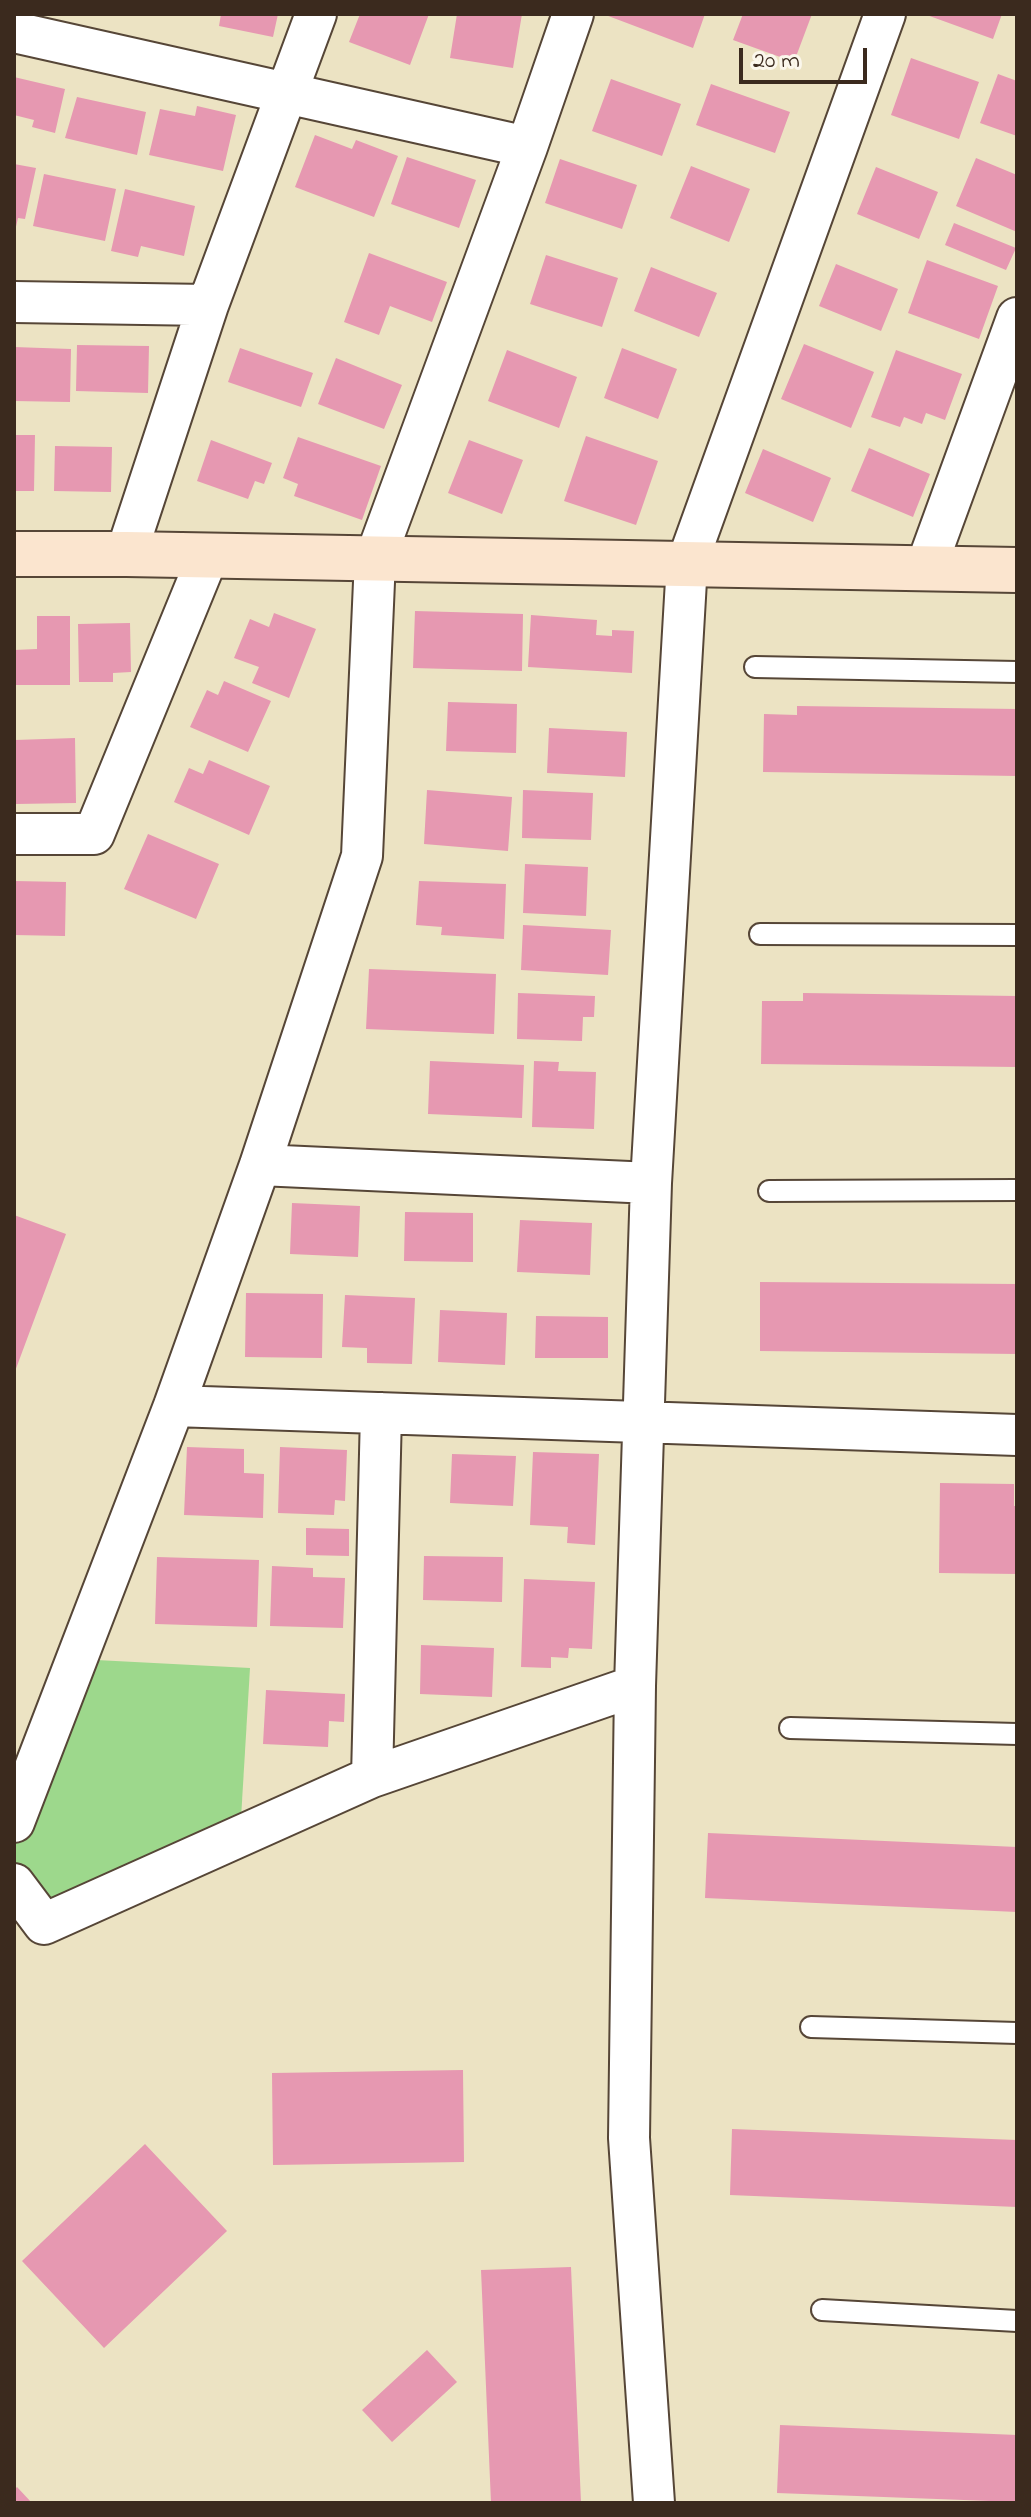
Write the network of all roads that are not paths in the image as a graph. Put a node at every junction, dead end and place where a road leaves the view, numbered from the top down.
1 (316, 14) edge
2 (573, 14) edge
3 (885, 14) edge
4 (14, 32) edge
5 (288, 94) junction
6 (527, 147) junction
7 (14, 302) edge
8 (208, 305) junction
9 (1017, 318) edge
10 (14, 554) edge
11 (126, 554) junction
12 (208, 556) junction
13 (375, 559) junction
14 (687, 563) junction
15 (925, 570) junction
16 (1017, 570) edge
17 (755, 667) dead end
18 (1017, 672) edge
19 (14, 834) edge
20 (760, 934) dead end
21 (1017, 935) edge
22 (260, 1165) junction
23 (651, 1183) junction
24 (1017, 1190) edge
25 (769, 1191) dead end
26 (174, 1406) junction
27 (381, 1413) junction
28 (642, 1423) junction
29 (1017, 1435) edge
30 (635, 1686) junction
31 (790, 1728) dead end
32 (1017, 1734) edge
33 (372, 1777) junction
34 (14, 1822) edge
35 (14, 1884) edge
36 (811, 2027) dead end
37 (1017, 2033) edge
38 (822, 2310) dead end
39 (1017, 2321) edge
40 (654, 2503) edge

1 - 5 street
2 - 6 street
3 - 14 street
4 - 5 street
5 - 6 street
5 - 8 street
6 - 13 street
7 - 8 street
8 - 11 street
9 - 15 street
10 - 11 street
11 - 12 street
12 - 13 street
12 - 19 street
13 - 14 street
13 - 22 street
14 - 15 street
14 - 23 street
15 - 16 street
17 - 18 lane
20 - 21 lane
22 - 23 street
22 - 26 street
23 - 28 street
24 - 25 lane
26 - 27 street
26 - 34 street
27 - 28 street
27 - 33 street
28 - 29 street
28 - 30 street
30 - 33 street
30 - 40 street
31 - 32 lane
33 - 35 street
36 - 37 lane
38 - 39 lane

